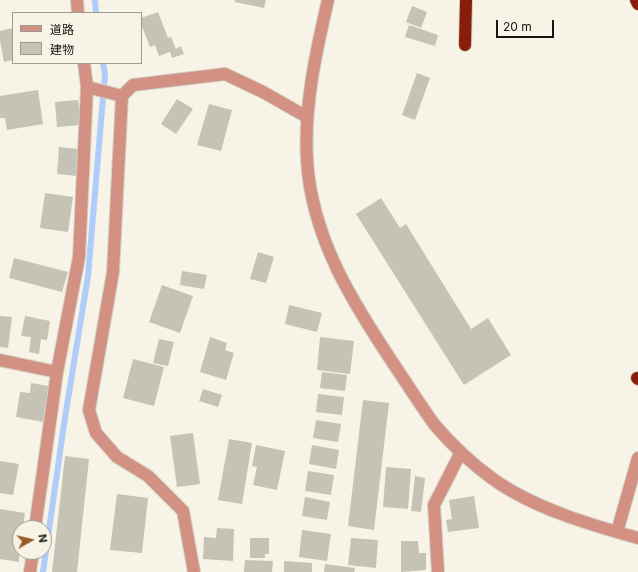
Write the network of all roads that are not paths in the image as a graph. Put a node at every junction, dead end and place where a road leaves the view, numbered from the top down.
1 (77, 0) edge
2 (328, 0) edge
3 (466, 0) edge
4 (636, 0) edge
5 (638, 4) edge
6 (78, 12) edge
7 (465, 45) dead end
8 (84, 64) edge
9 (87, 87) junction
10 (122, 96) junction
11 (307, 117) junction
12 (0, 360) edge
13 (57, 372) junction
14 (461, 452) junction
15 (638, 458) edge
16 (36, 520) edge
17 (617, 532) junction
18 (638, 538) edge
19 (31, 560) edge
20 (30, 572) edge
21 (194, 572) edge
22 (438, 572) edge

1 - 6 street
2 - 11 street
3 - 7 highway
4 - 5 highway
8 - 9 street
9 - 10 street
9 - 13 street
10 - 11 street
10 - 21 street
11 - 14 street
12 - 13 street
13 - 16 street
14 - 17 street
14 - 22 street
15 - 17 street
17 - 18 street
19 - 20 street

